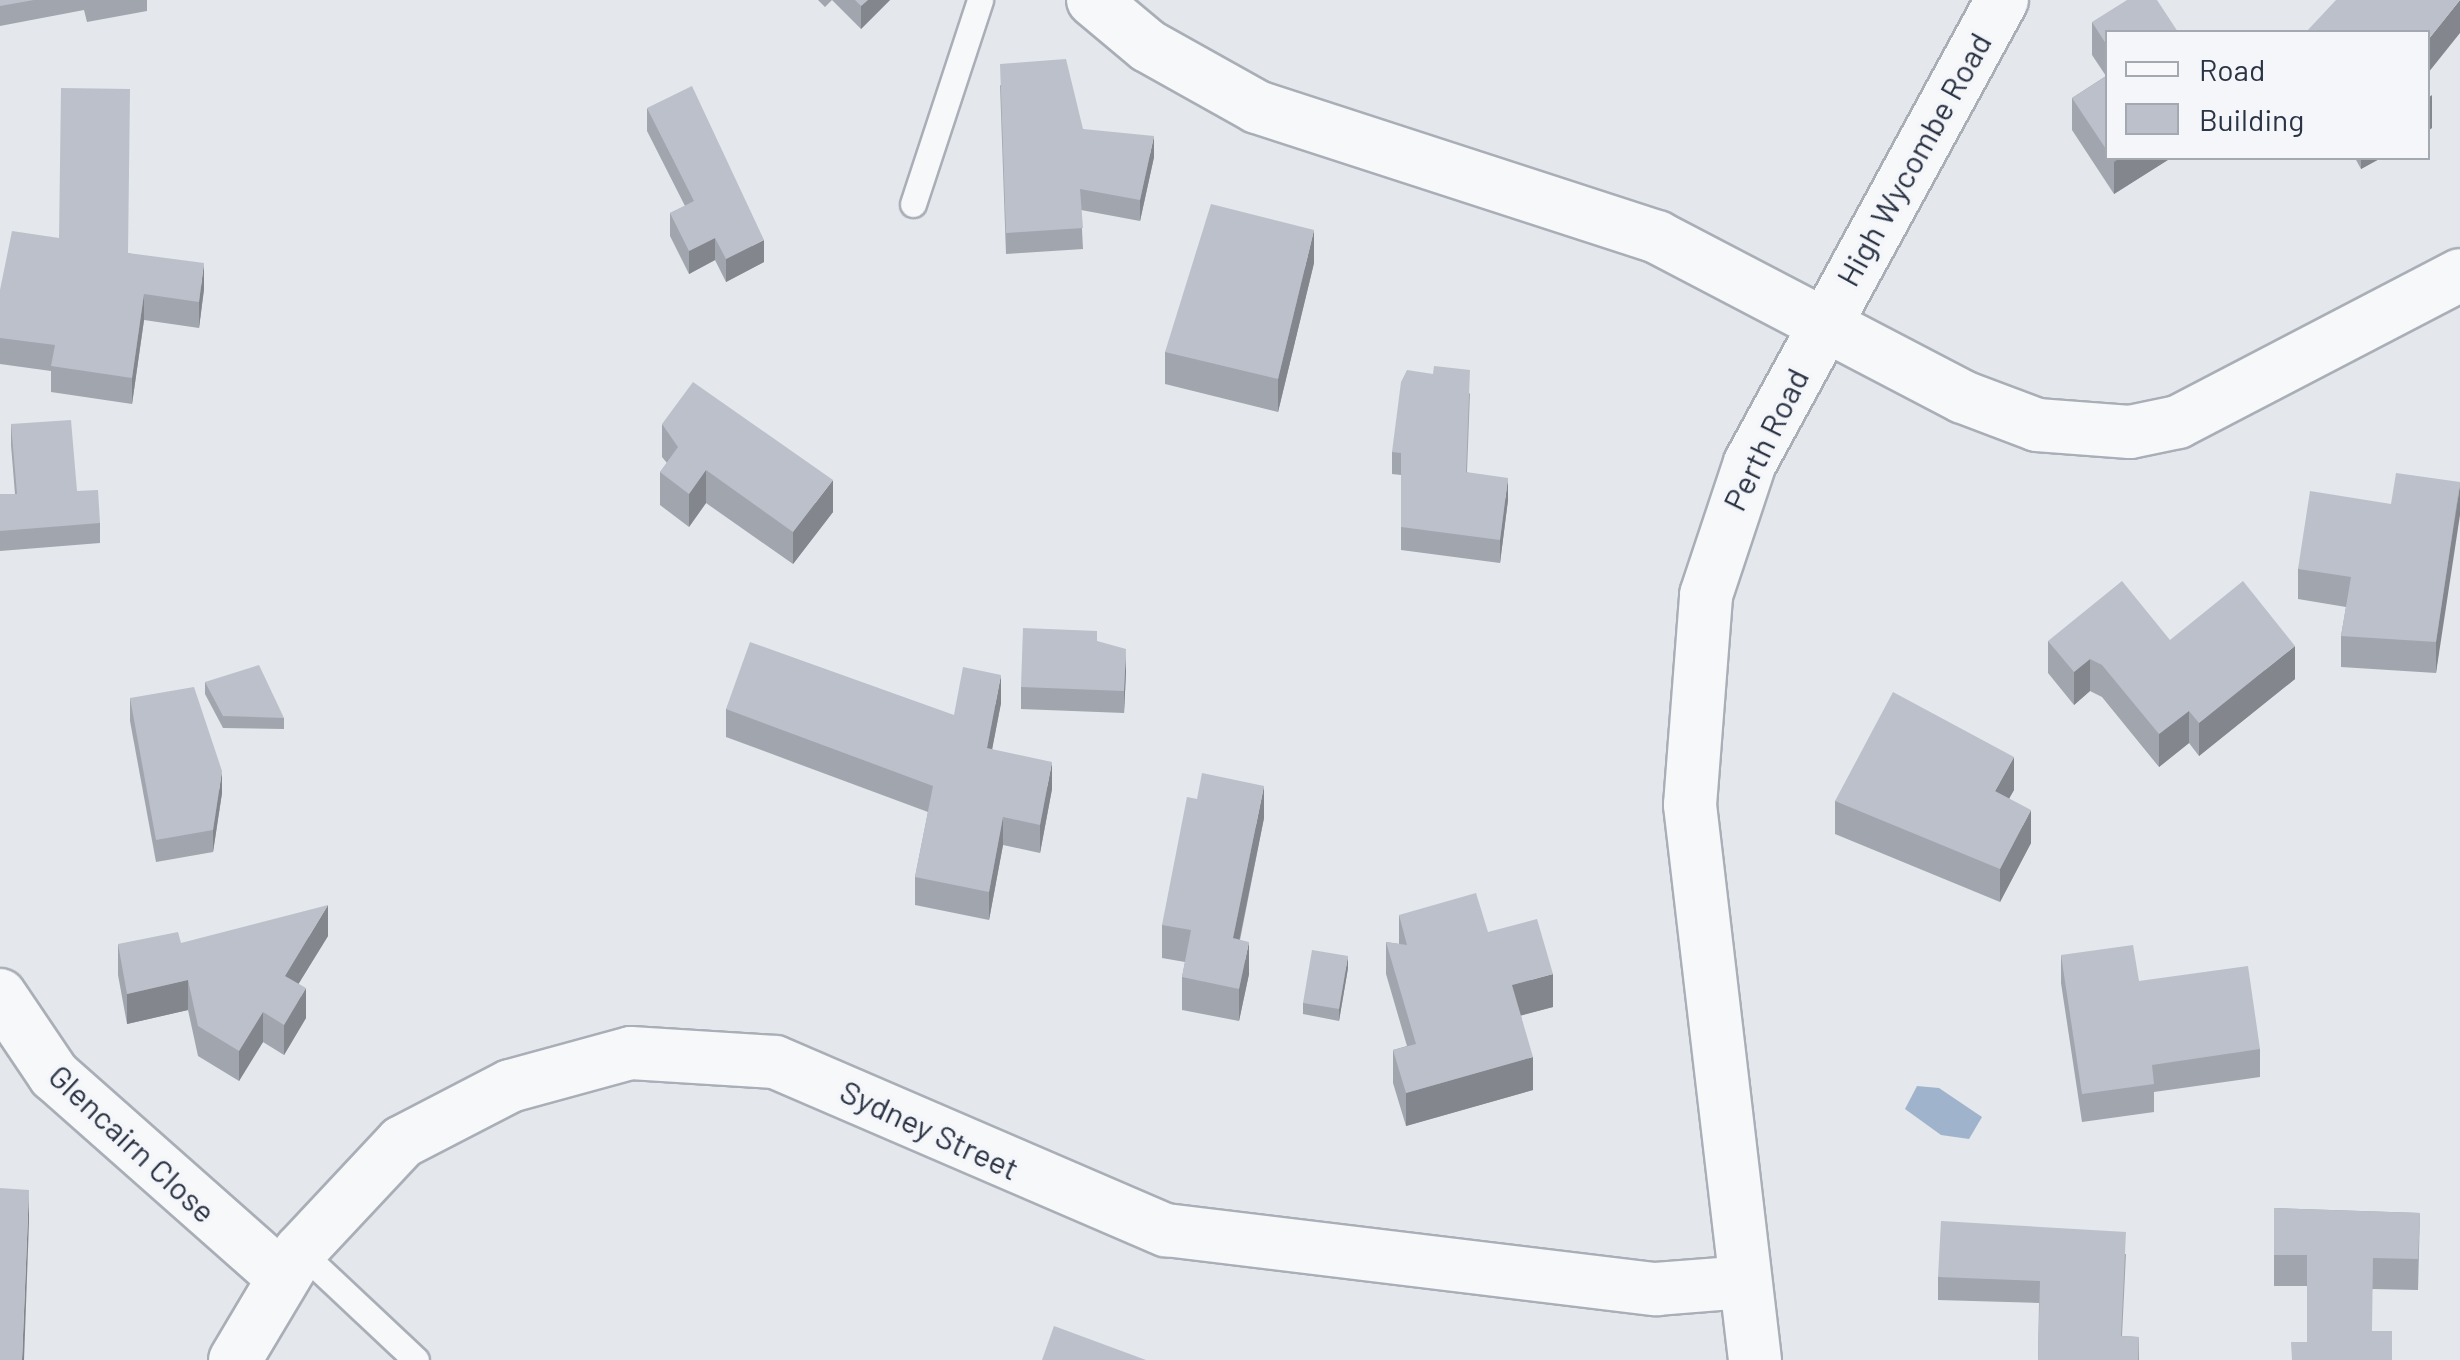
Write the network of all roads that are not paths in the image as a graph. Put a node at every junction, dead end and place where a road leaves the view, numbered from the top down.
1 (980, 0) edge
2 (1093, 0) edge
3 (2002, 0) edge
4 (913, 204) dead end
5 (2460, 276) edge
6 (1824, 318) junction
7 (0, 995) edge
8 (291, 1264) junction
9 (1744, 1282) junction
10 (235, 1360) edge
11 (416, 1360) edge
12 (1755, 1360) edge

1 - 4 lane
2 - 6 street
3 - 6 street, High Wycombe Road
5 - 6 street
6 - 9 street, Perth Road
7 - 8 street, Glencairn Close
8 - 9 street, Sydney Street
8 - 10 street, Sydney Street
8 - 11 lane
9 - 12 street, Perth Road

